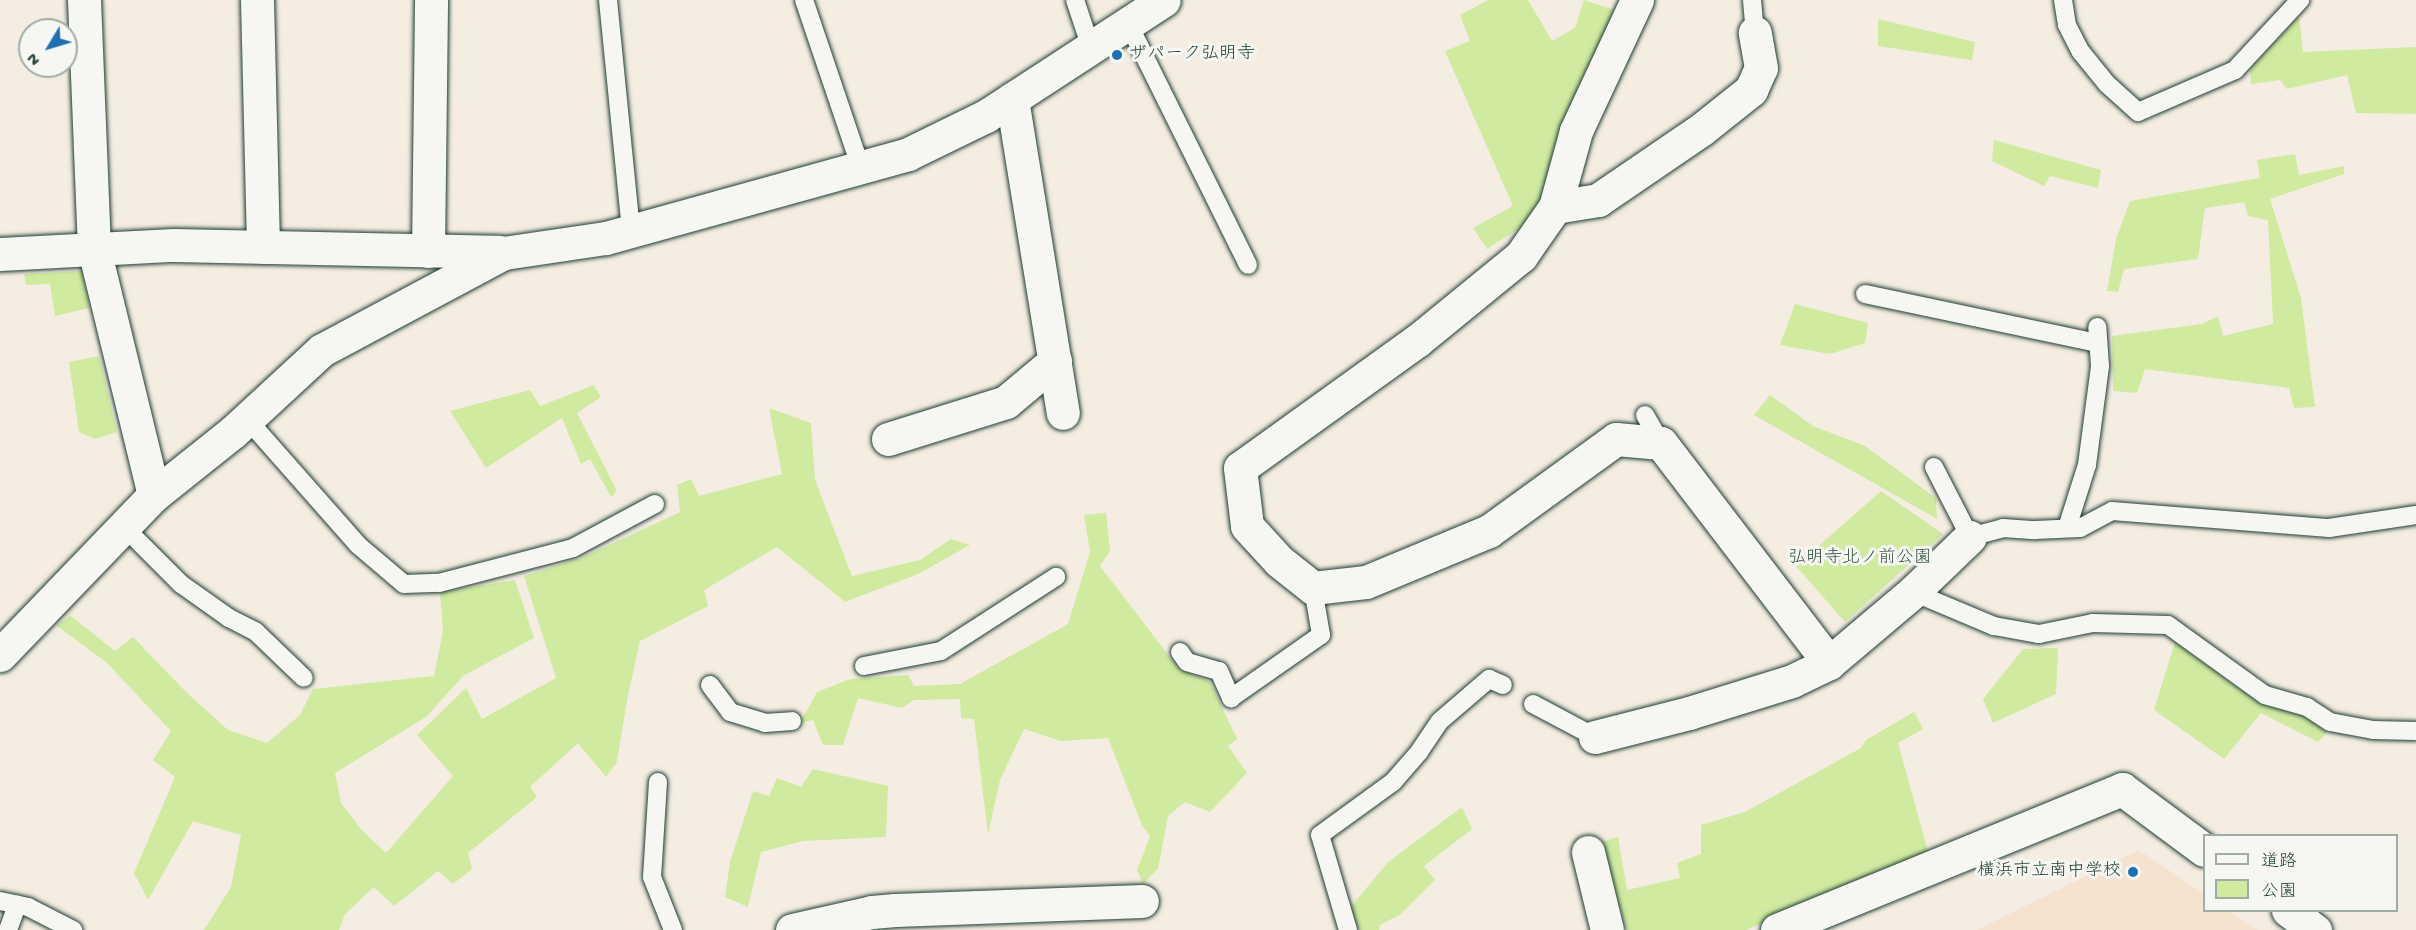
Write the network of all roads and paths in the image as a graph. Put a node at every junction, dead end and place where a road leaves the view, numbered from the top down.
1 (84, 0) edge
2 (257, 0) edge
3 (430, 0) edge
4 (608, 0) edge
5 (804, 0) edge
6 (1075, 0) edge
7 (1164, 0) edge
8 (1637, 0) edge
9 (1752, 0) edge
10 (2063, 0) edge
11 (2300, 0) edge
12 (1128, 23) junction
13 (1755, 33) joint
14 (1091, 48) junction
15 (1012, 99) junction
16 (861, 168) junction
17 (1555, 207) junction
18 (631, 231) junction
19 (263, 247) junction
20 (94, 249) junction
21 (429, 251) junction
22 (504, 253) junction
23 (0, 254) edge
24 (1248, 265) dead end
25 (1865, 294) dead end
26 (1055, 361) junction
27 (1063, 413) dead end
28 (1645, 415) dead end
29 (247, 418) junction
30 (888, 439) dead end
31 (1661, 443) junction
32 (1934, 467) dead end
33 (154, 495) junction
34 (655, 504) dead end
35 (2416, 515) edge
36 (124, 527) junction
37 (2067, 528) junction
38 (1970, 537) junction
39 (1056, 577) dead end
40 (1313, 588) junction
41 (1913, 592) junction
42 (1180, 652) dead end
43 (0, 655) edge
44 (1829, 663) junction
45 (864, 666) dead end
46 (304, 678) dead end
47 (710, 685) dead end
48 (1503, 685) dead end
49 (1533, 704) dead end
50 (792, 721) dead end
51 (2416, 730) edge
52 (1595, 737) joint
53 (658, 782) dead end
54 (2203, 849) edge
55 (1588, 852) dead end
56 (1142, 901) dead end
57 (8, 903) edge
58 (2291, 912) edge
59 (8, 930) edge
60 (73, 930) edge
61 (673, 930) edge
62 (792, 930) edge
63 (1348, 930) edge
64 (1607, 930) edge
65 (1777, 930) edge
66 (2315, 930) edge

1 - 20 street
2 - 19 street
3 - 21 street
4 - 18 lane
5 - 16 lane
6 - 14 lane
7 - 12 street
8 - 17 street
9 - 13 lane
10 - 11 lane
12 - 14 street
12 - 24 lane
13 - 17 street
14 - 15 street
15 - 16 street
15 - 26 street
16 - 18 street
17 - 40 street
18 - 22 street
19 - 20 street
19 - 21 street
20 - 23 street
20 - 33 street
21 - 22 street
22 - 29 street
25 - 37 lane
26 - 27 street
26 - 30 street
28 - 31 lane
29 - 33 street
29 - 34 lane
31 - 40 street
31 - 44 street
32 - 38 lane
33 - 36 street
35 - 37 lane
36 - 43 street
36 - 46 lane
37 - 38 lane
38 - 41 street
39 - 45 lane
40 - 42 lane
41 - 44 street
41 - 51 lane
44 - 52 street
47 - 50 lane
48 - 63 lane
49 - 52 lane
53 - 61 lane
54 - 65 street
55 - 64 street
56 - 62 street
57 - 59 lane
57 - 60 lane
58 - 66 street

